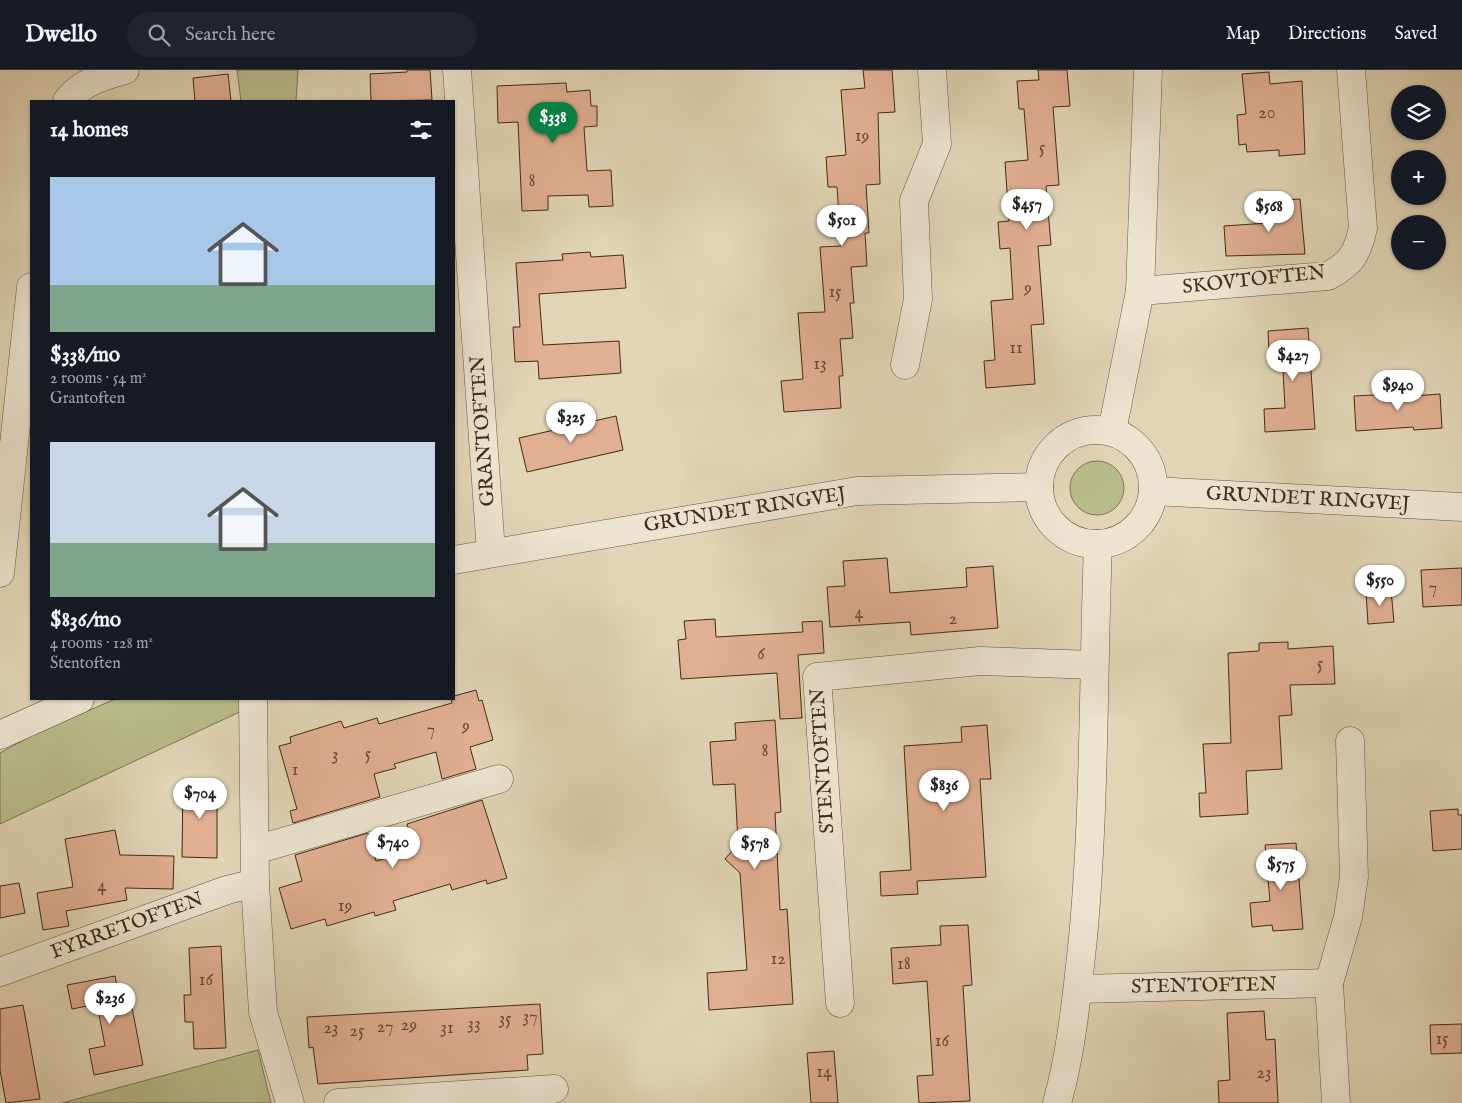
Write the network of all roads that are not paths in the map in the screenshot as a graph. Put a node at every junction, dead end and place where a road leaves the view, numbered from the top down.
1 (126, 70) edge
2 (457, 70) edge
3 (932, 70) edge
4 (1148, 70) edge
5 (1351, 70) edge
6 (68, 100) edge
7 (1140, 291) junction
8 (30, 296) edge
9 (905, 365) dead end
10 (1112, 431) junction
11 (1039, 487) junction
12 (1154, 491) junction
13 (1462, 507) edge
14 (1098, 544) junction
15 (491, 552) junction
16 (455, 560) edge
17 (0, 573) edge
18 (1094, 665) junction
19 (78, 700) edge
20 (253, 700) edge
21 (0, 735) edge
22 (1350, 741) dead end
23 (499, 779) dead end
24 (255, 850) junction
25 (255, 883) junction
26 (0, 972) edge
27 (1329, 983) junction
28 (1078, 989) junction
29 (840, 1003) dead end
30 (554, 1089) dead end
31 (290, 1103) edge
32 (338, 1103) edge
33 (1057, 1103) edge
34 (1336, 1103) edge

1 - 6 street
2 - 15 street, GRANTOFTEN
3 - 9 street
4 - 7 street
5 - 7 street, SKOVTOFTEN
7 - 10 street
8 - 17 street
10 - 11 street
10 - 12 street
11 - 14 street
11 - 15 street, GRUNDET RINGVEJ
12 - 13 street, GRUNDET RINGVEJ
12 - 14 street
14 - 18 street
15 - 16 street, GRUNDET RINGVEJ
18 - 28 street
18 - 29 street, STENTOFTEN
19 - 21 street
20 - 24 street
22 - 27 street
23 - 24 street
24 - 25 street
25 - 26 street, FYRRETOFTEN
25 - 31 street
27 - 28 street, STENTOFTEN
27 - 34 street
28 - 33 street
30 - 32 street

